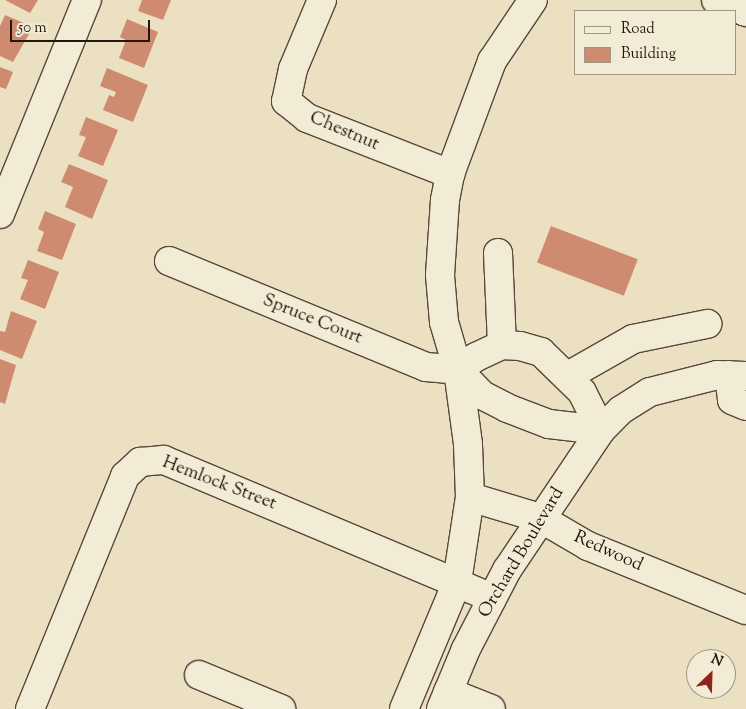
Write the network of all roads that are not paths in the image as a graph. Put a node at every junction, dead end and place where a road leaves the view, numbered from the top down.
1 (87, 0) edge
2 (322, 0) edge
3 (716, 0) edge
4 (524, 2) edge
5 (746, 12) edge
6 (450, 174) junction
7 (0, 214) edge
8 (498, 253) dead end
9 (169, 261) dead end
10 (707, 324) dead end
11 (502, 345) junction
12 (458, 370) junction
13 (568, 376) junction
14 (737, 376) edge
15 (746, 406) edge
16 (601, 430) junction
17 (470, 497) junction
18 (540, 518) junction
19 (457, 582) junction
20 (492, 598) junction
21 (746, 610) edge
22 (199, 675) dead end
23 (444, 701) edge
24 (30, 709) edge
25 (281, 709) edge
26 (404, 709) edge
27 (491, 709) edge

1 - 7 street
2 - 6 street, Chestnut
3 - 5 street
4 - 6 street
6 - 12 street
8 - 11 street
9 - 12 street, Spruce Court
10 - 13 street
11 - 12 street
11 - 13 street
12 - 16 street
12 - 17 street
13 - 16 street
14 - 15 street
14 - 16 street, Orchard Boulevard
16 - 18 street, Orchard Boulevard
17 - 18 street, Redwood
17 - 19 street
18 - 20 street, Orchard Boulevard
18 - 21 street, Redwood
19 - 20 street, Hemlock Street
19 - 24 street, Hemlock Street
19 - 26 street
20 - 23 street, Orchard Boulevard
22 - 25 street
23 - 27 street

